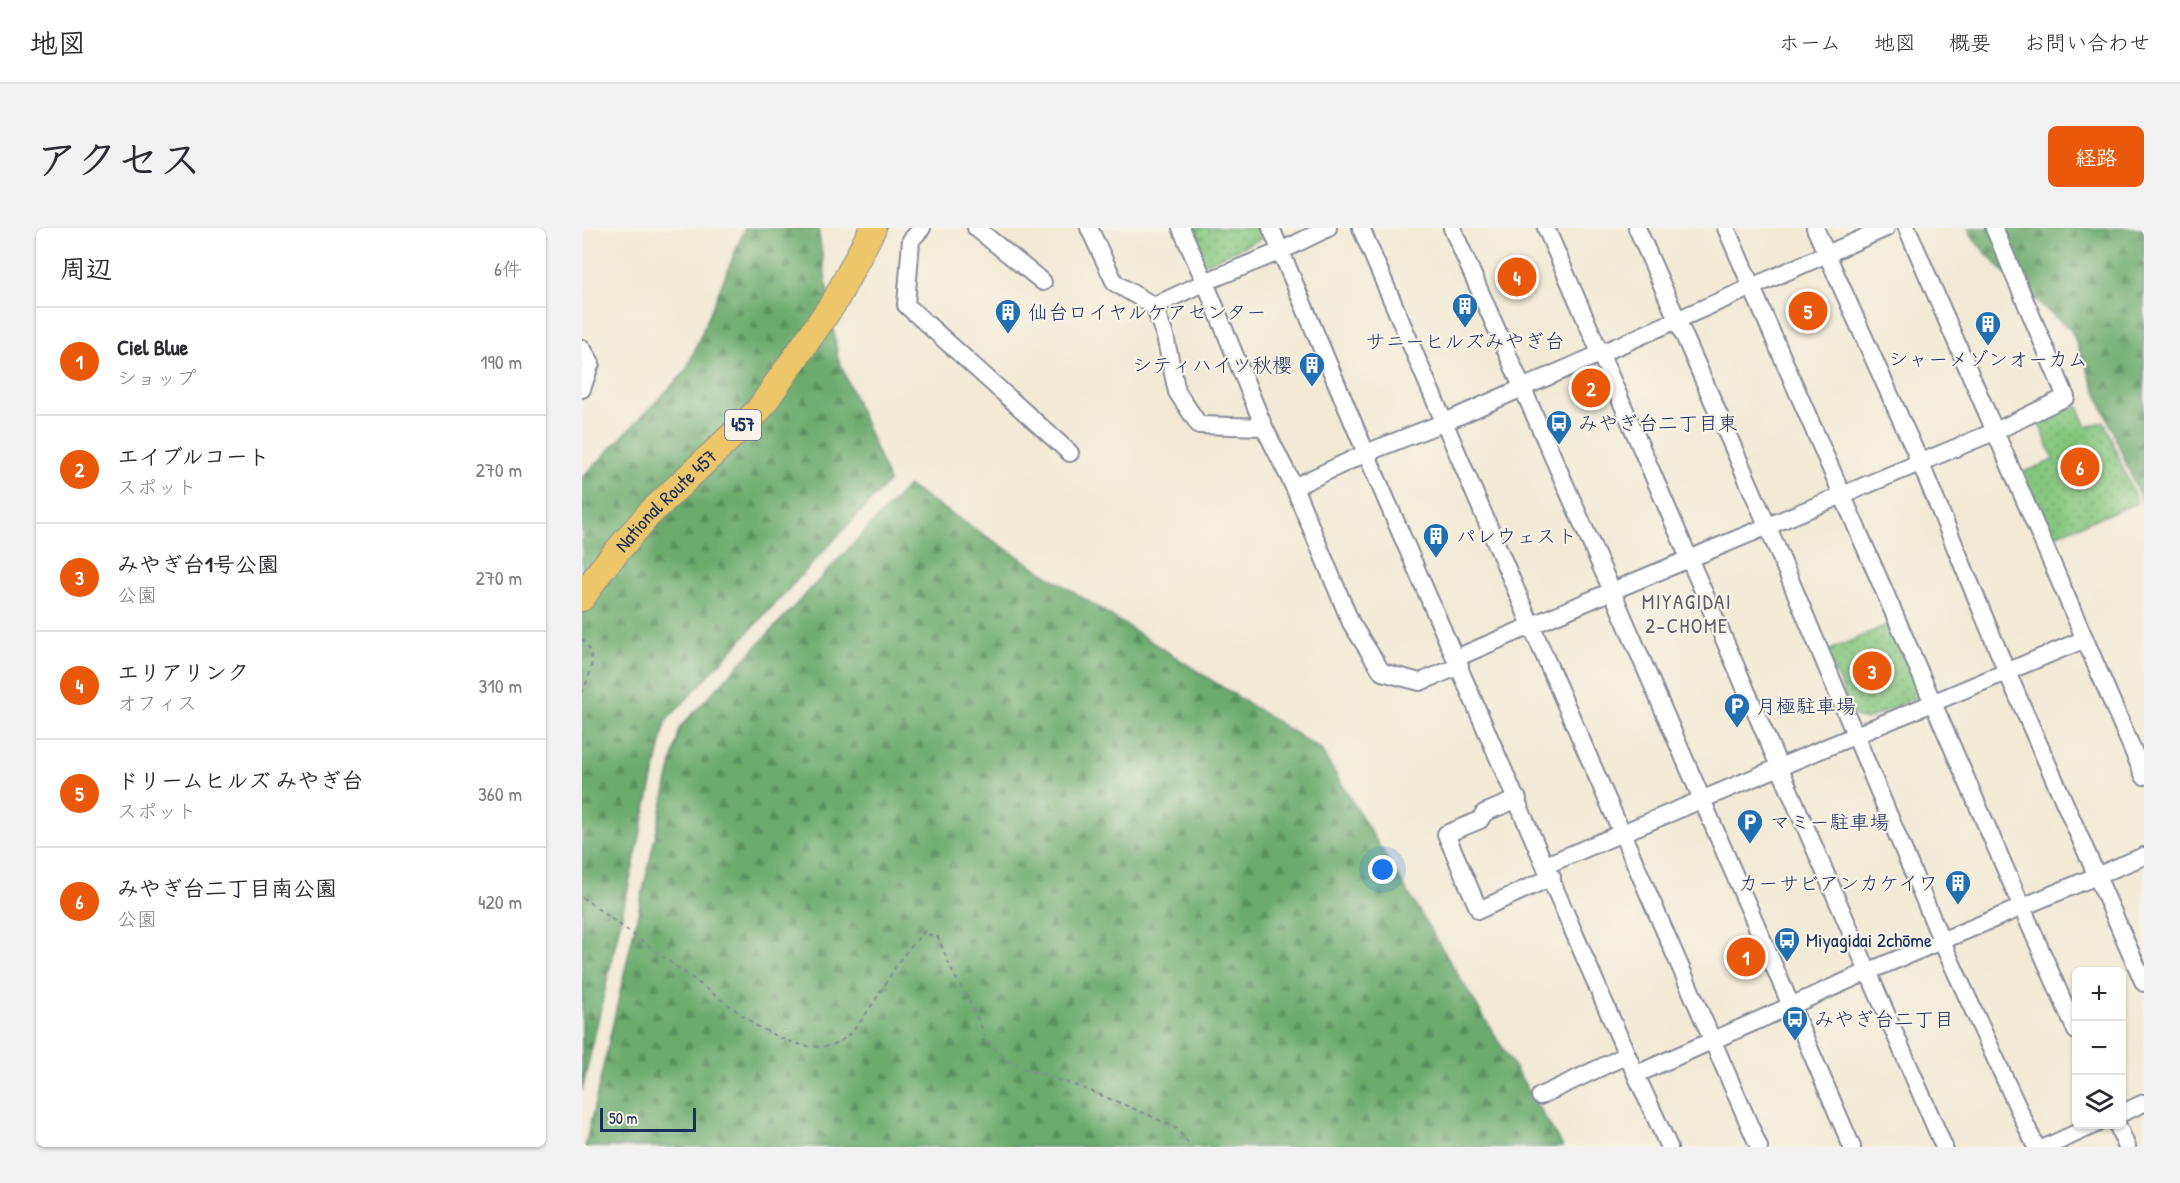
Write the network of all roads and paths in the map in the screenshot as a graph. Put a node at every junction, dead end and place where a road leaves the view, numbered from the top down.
1 (873, 228) edge
2 (922, 228) edge
3 (976, 228) edge
4 (1089, 228) edge
5 (1181, 228) edge
6 (1271, 228) edge
7 (1328, 228) edge
8 (1361, 228) edge
9 (1452, 228) edge
10 (1546, 228) edge
11 (1637, 228) edge
12 (1726, 228) edge
13 (1815, 228) edge
14 (1886, 228) edge
15 (1907, 228) edge
16 (1994, 228) edge
17 (1281, 251) junction
18 (1827, 255) junction
19 (1043, 282) dead end
20 (1205, 282) junction
21 (1753, 288) junction
22 (1154, 306) junction
23 (1678, 319) junction
24 (582, 348) edge
25 (1601, 352) junction
26 (1521, 387) junction
27 (582, 389) edge
28 (1445, 422) junction
29 (1264, 427) junction
30 (1996, 431) junction
31 (1070, 453) dead end
32 (1366, 453) junction
33 (1920, 462) junction
34 (1294, 487) junction
35 (1843, 495) junction
36 (1768, 527) junction
37 (1689, 559) junction
38 (1612, 591) junction
39 (582, 598) edge
40 (1531, 625) junction
41 (582, 639) edge
42 (2085, 639) junction
43 (1458, 662) junction
44 (2007, 672) junction
45 (582, 692) edge
46 (1933, 701) junction
47 (1856, 735) junction
48 (1778, 767) junction
49 (2144, 776) edge
50 (1518, 799) junction
51 (1701, 800) junction
52 (1622, 833) junction
53 (2144, 856) edge
54 (1549, 871) junction
55 (2097, 875) junction
56 (582, 897) edge
57 (2023, 908) junction
58 (1942, 942) junction
59 (1867, 972) junction
60 (2144, 983) edge
61 (1791, 1006) junction
62 (2072, 1023) edge
63 (1712, 1041) junction
64 (1628, 1055) junction
65 (1637, 1074) junction
66 (1540, 1096) dead end
67 (2144, 1103) edge
68 (2126, 1111) edge
69 (2087, 1129) edge
70 (2119, 1129) edge
71 (1191, 1147) edge
72 (1669, 1147) edge
73 (1759, 1147) edge
74 (1852, 1147) edge
75 (1944, 1147) edge
76 (2036, 1147) edge
77 (2046, 1147) edge
78 (2127, 1147) edge

1 - 39 highway, National Route 457 / 457
2 - 31 street
3 - 19 street
4 - 22 street
5 - 20 street
6 - 17 street
7 - 17 street
8 - 28 street
9 - 26 street
10 - 25 street
11 - 23 street
12 - 21 street
13 - 18 street
14 - 18 street
15 - 30 street
16 - 30 street
17 - 20 street
17 - 32 street
18 - 21 street
18 - 33 street
20 - 22 street
20 - 29 street
21 - 23 street
21 - 35 street
22 - 29 street
23 - 25 street
23 - 36 street
24 - 27 street
25 - 26 street
25 - 37 street
26 - 28 street
26 - 38 street
28 - 32 street
28 - 40 street
29 - 34 street
30 - 33 street
30 - 42 street
32 - 34 street
32 - 43 street
33 - 35 street
33 - 44 street
34 - 43 street
35 - 36 street
35 - 46 street
36 - 37 street
36 - 47 street
37 - 38 street
37 - 48 street
38 - 40 street
38 - 51 street
40 - 43 street
40 - 52 street
41 - 45 path
42 - 44 street
42 - 49 street
43 - 50 street
44 - 46 street
44 - 55 street
46 - 47 street
46 - 57 street
47 - 48 street
47 - 58 street
48 - 51 street
48 - 59 street
50 - 54 street
50 - 54 street
51 - 52 street
51 - 61 street
52 - 54 street
52 - 63 street
53 - 55 street
54 - 64 street
55 - 57 street
55 - 60 street
56 - 71 path
57 - 58 street
57 - 62 street
58 - 59 street
58 - 76 street
59 - 61 street
59 - 75 street
61 - 63 street
61 - 74 street
63 - 65 street
63 - 73 street
64 - 65 street
64 - 66 street
65 - 72 street
67 - 68 street
69 - 77 street
70 - 78 street

